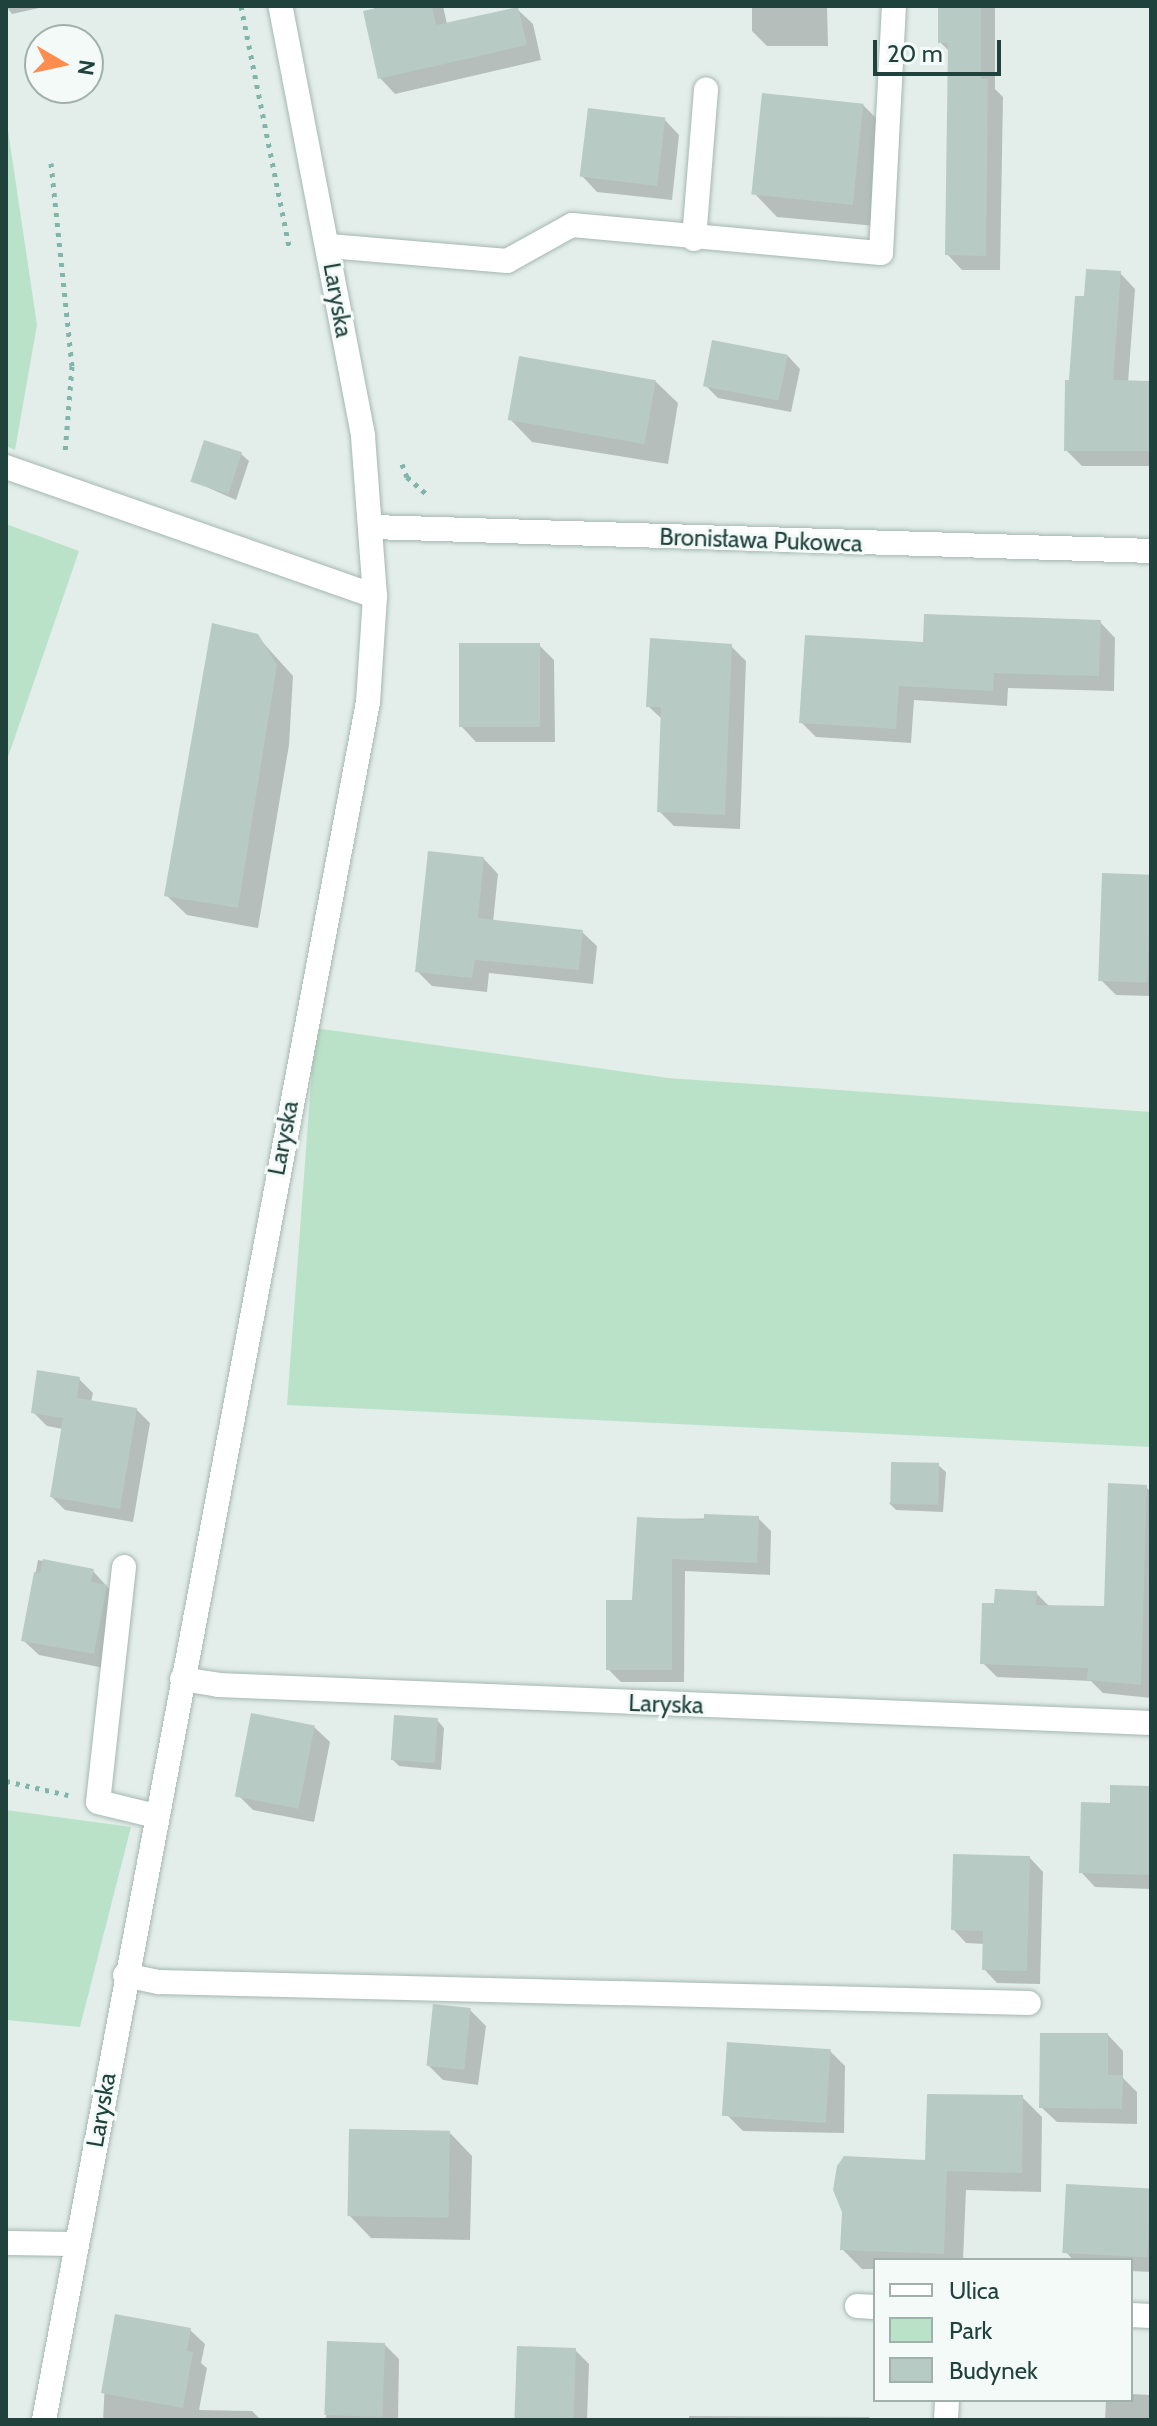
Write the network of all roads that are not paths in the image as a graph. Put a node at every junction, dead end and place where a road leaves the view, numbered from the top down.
1 (280, 6) edge
2 (894, 6) edge
3 (706, 89) dead end
4 (694, 239) junction
5 (329, 246) junction
6 (6, 467) edge
7 (372, 527) junction
8 (1151, 551) edge
9 (375, 596) junction
10 (124, 1567) dead end
11 (182, 1679) junction
12 (1151, 1723) edge
13 (156, 1816) junction
14 (125, 1975) junction
15 (1029, 2003) dead end
16 (6, 2243) edge
17 (77, 2244) junction
18 (44, 2420) edge

1 - 5 street, Laryska
2 - 4 street
3 - 4 street
4 - 5 street
5 - 7 street, Laryska
6 - 9 street
7 - 8 street, Bronisława Pukowca
7 - 9 street, Laryska
9 - 11 street, Laryska
10 - 13 street
11 - 12 street, Laryska
11 - 13 street, Laryska
13 - 14 street, Laryska
14 - 15 street
14 - 17 street, Laryska
16 - 17 street
17 - 18 street, Laryska

